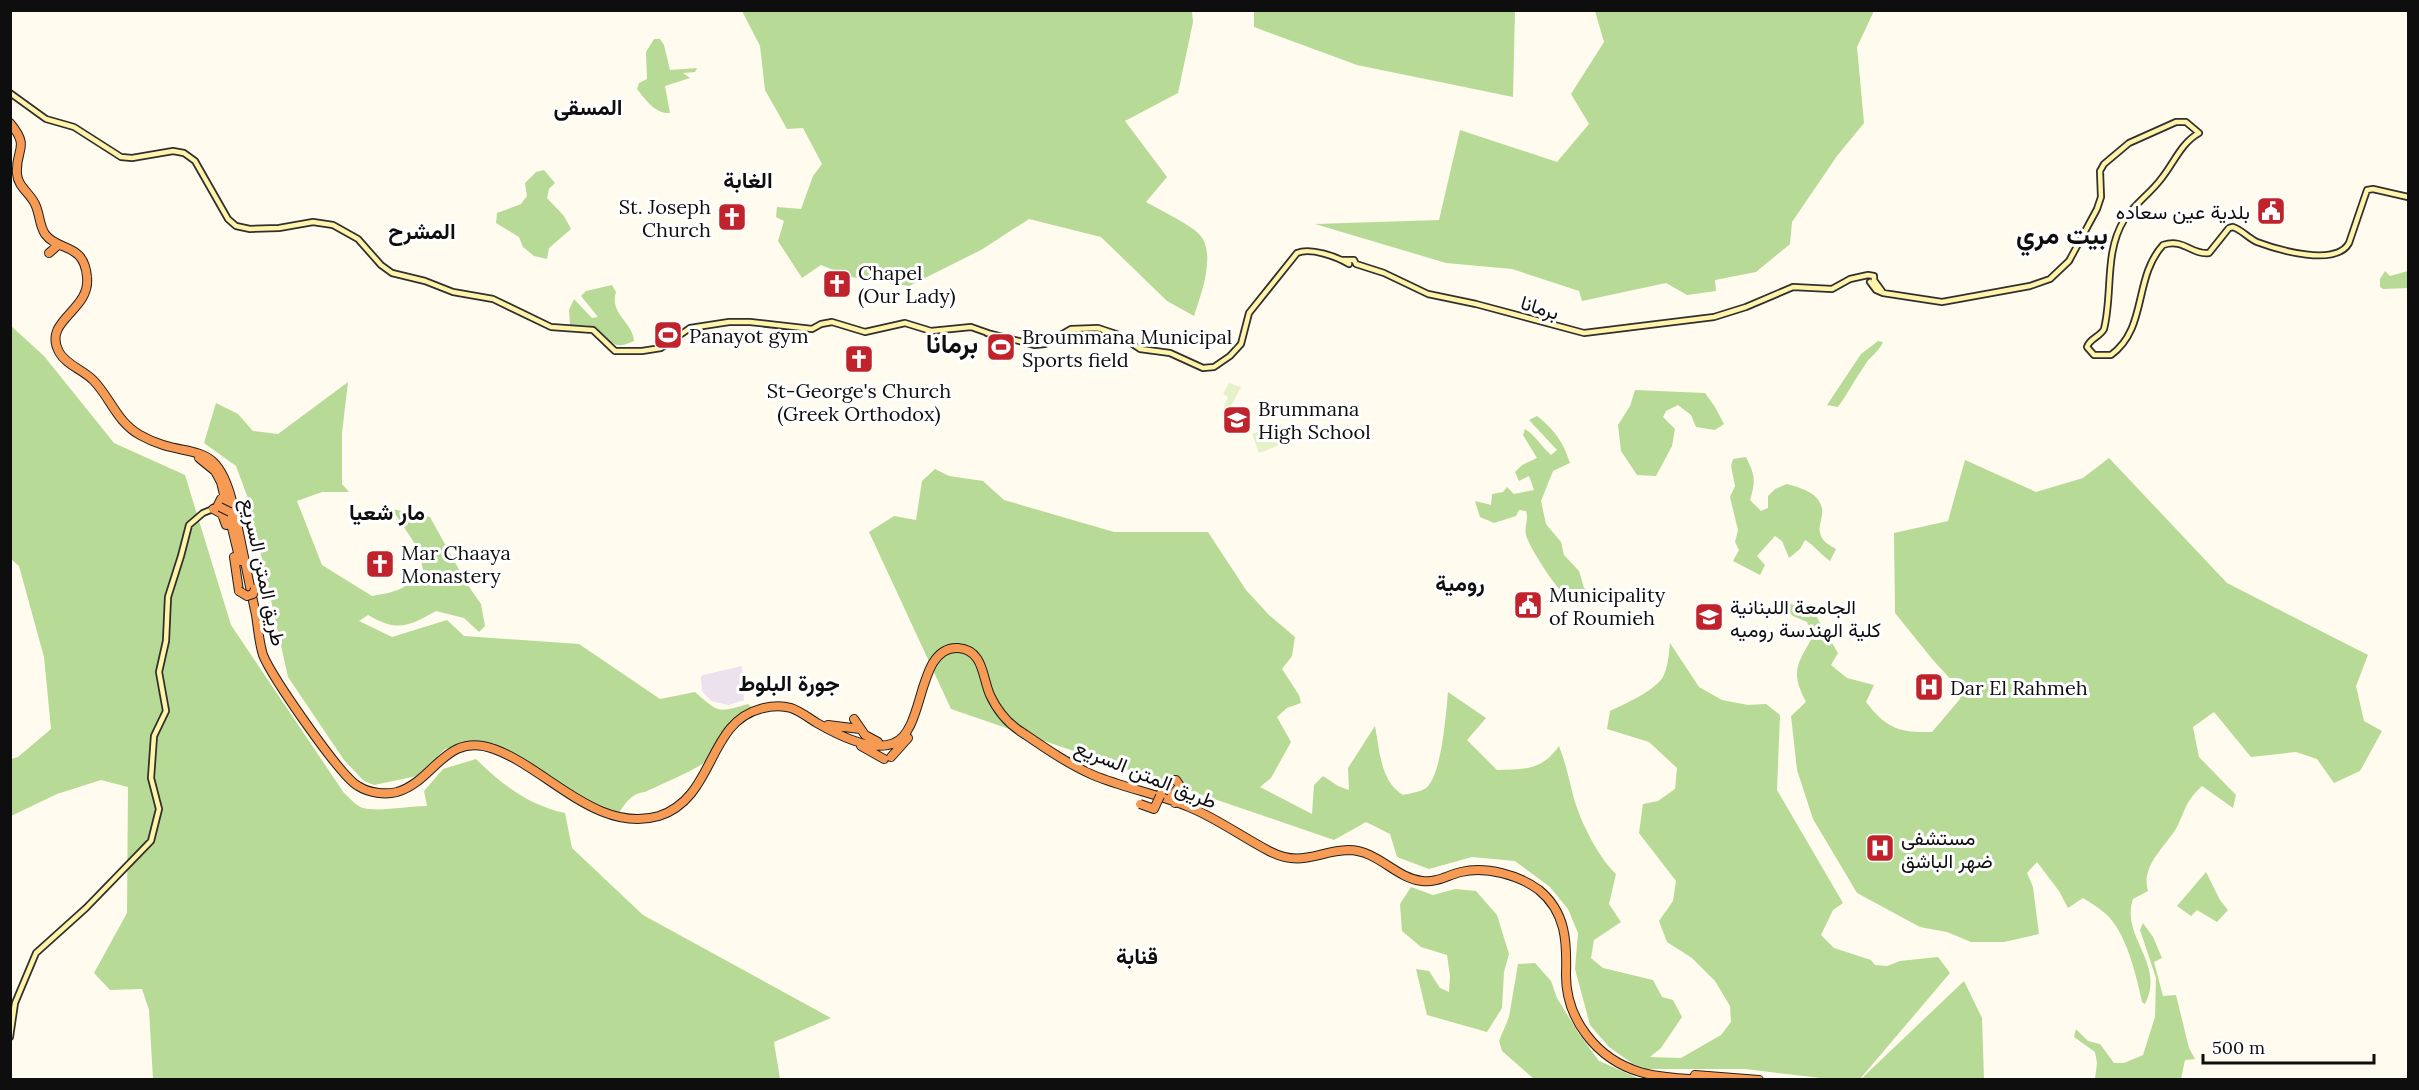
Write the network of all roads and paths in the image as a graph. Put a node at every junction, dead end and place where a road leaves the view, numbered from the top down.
1 (10, 93) edge
2 (10, 123) edge
3 (10, 129) edge
4 (2409, 197) edge
5 (57, 246) junction
6 (49, 253) dead end
7 (204, 460) junction
8 (216, 508) junction
9 (239, 531) junction
10 (235, 560) junction
11 (245, 564) junction
12 (243, 576) junction
13 (771, 708) junction
14 (761, 711) junction
15 (854, 719) dead end
16 (812, 720) junction
17 (860, 729) junction
18 (908, 738) junction
19 (895, 743) junction
20 (861, 746) junction
21 (1130, 786) junction
22 (1160, 795) junction
23 (1142, 799) junction
24 (1175, 802) junction
25 (10, 1037) edge
26 (1655, 1078) edge
27 (1701, 1080) edge
28 (1759, 1080) edge

1 - 4 main road, برمانا
2 - 9 highway, طريق المتن السريع
3 - 5 highway
5 - 6 highway
5 - 7 highway
7 - 8 highway
7 - 12 highway, طريق المتن السريع
8 - 10 highway
8 - 11 highway, bridge
8 - 25 main road
9 - 10 highway, bridge
9 - 11 highway, طريق المتن السريع
10 - 12 highway
11 - 14 highway, طريق المتن السريع
12 - 14 highway, طريق المتن السريع
13 - 14 highway, طريق المتن السريع
13 - 16 highway, طريق المتن السريع
13 - 20 highway, طريق المتن السريع
15 - 17 highway
16 - 17 highway
16 - 19 highway, طريق المتن السريع
17 - 19 highway
18 - 20 highway, طريق المتن السريع
18 - 20 highway
18 - 23 highway, طريق المتن السريع
19 - 21 highway, طريق المتن السريع
21 - 22 highway
21 - 24 highway, طريق المتن السريع
22 - 23 highway, bridge
22 - 24 highway
23 - 26 highway, طريق المتن السريع
24 - 26 highway, طريق المتن السريع
26 - 27 highway, طريق المتن السريع
26 - 28 highway

